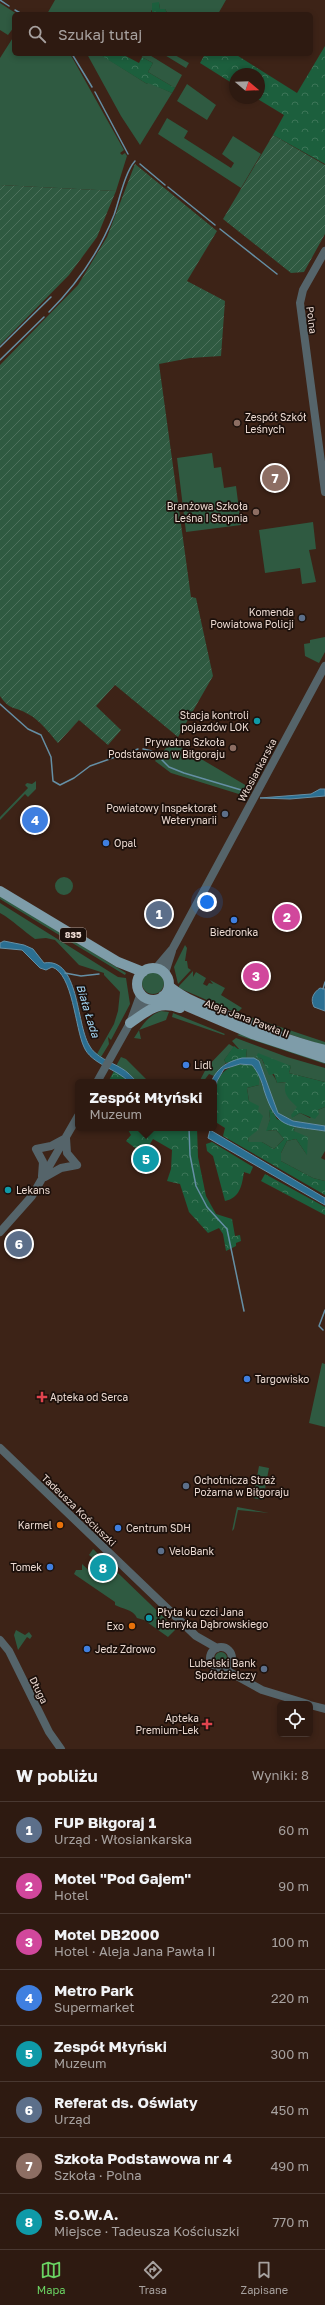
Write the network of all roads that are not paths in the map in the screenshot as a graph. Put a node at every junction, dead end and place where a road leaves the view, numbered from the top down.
1 (325, 251) edge
2 (325, 492) edge
3 (325, 666) edge
4 (0, 891) edge
5 (160, 971) junction
6 (141, 976) junction
7 (169, 986) junction
8 (141, 993) junction
9 (163, 996) junction
10 (152, 999) junction
11 (194, 1010) junction
12 (130, 1023) junction
13 (325, 1050) edge
14 (325, 1058) edge
15 (99, 1079) edge
16 (75, 1121) edge
17 (66, 1137) junction
18 (41, 1181) junction
19 (0, 1232) edge
20 (0, 1448) edge
21 (196, 1636) junction
22 (0, 1640) edge
23 (217, 1648) junction
24 (210, 1656) junction
25 (231, 1662) junction
26 (224, 1669) junction
27 (246, 1681) junction
28 (299, 1701) edge
29 (313, 1705) edge
30 (325, 1709) edge
31 (61, 1749) edge

1 - 2 street, Polna
3 - 5 street, Włosiankarska
4 - 6 main road, 835
5 - 6 main road
5 - 7 main road
6 - 8 main road
7 - 9 main road
7 - 13 main road, Aleja Jana Pawła II
8 - 10 main road
8 - 12 street
9 - 10 main road
9 - 11 main road, Aleja Jana Pawła II
10 - 12 street
11 - 12 main road
11 - 14 main road, Aleja Jana Pawła II
12 - 15 street
16 - 17 street
17 - 18 street
17 - 18 street
17 - 18 street
18 - 19 street
20 - 21 street, Tadeusza Kościuszki
21 - 23 street, Tadeusza Kościuszki
21 - 24 street, Tadeusza Kościuszki
22 - 31 street, Długa
23 - 24 street
23 - 25 street
24 - 26 street
25 - 26 street
25 - 27 street
26 - 27 street
27 - 28 street
29 - 30 street

